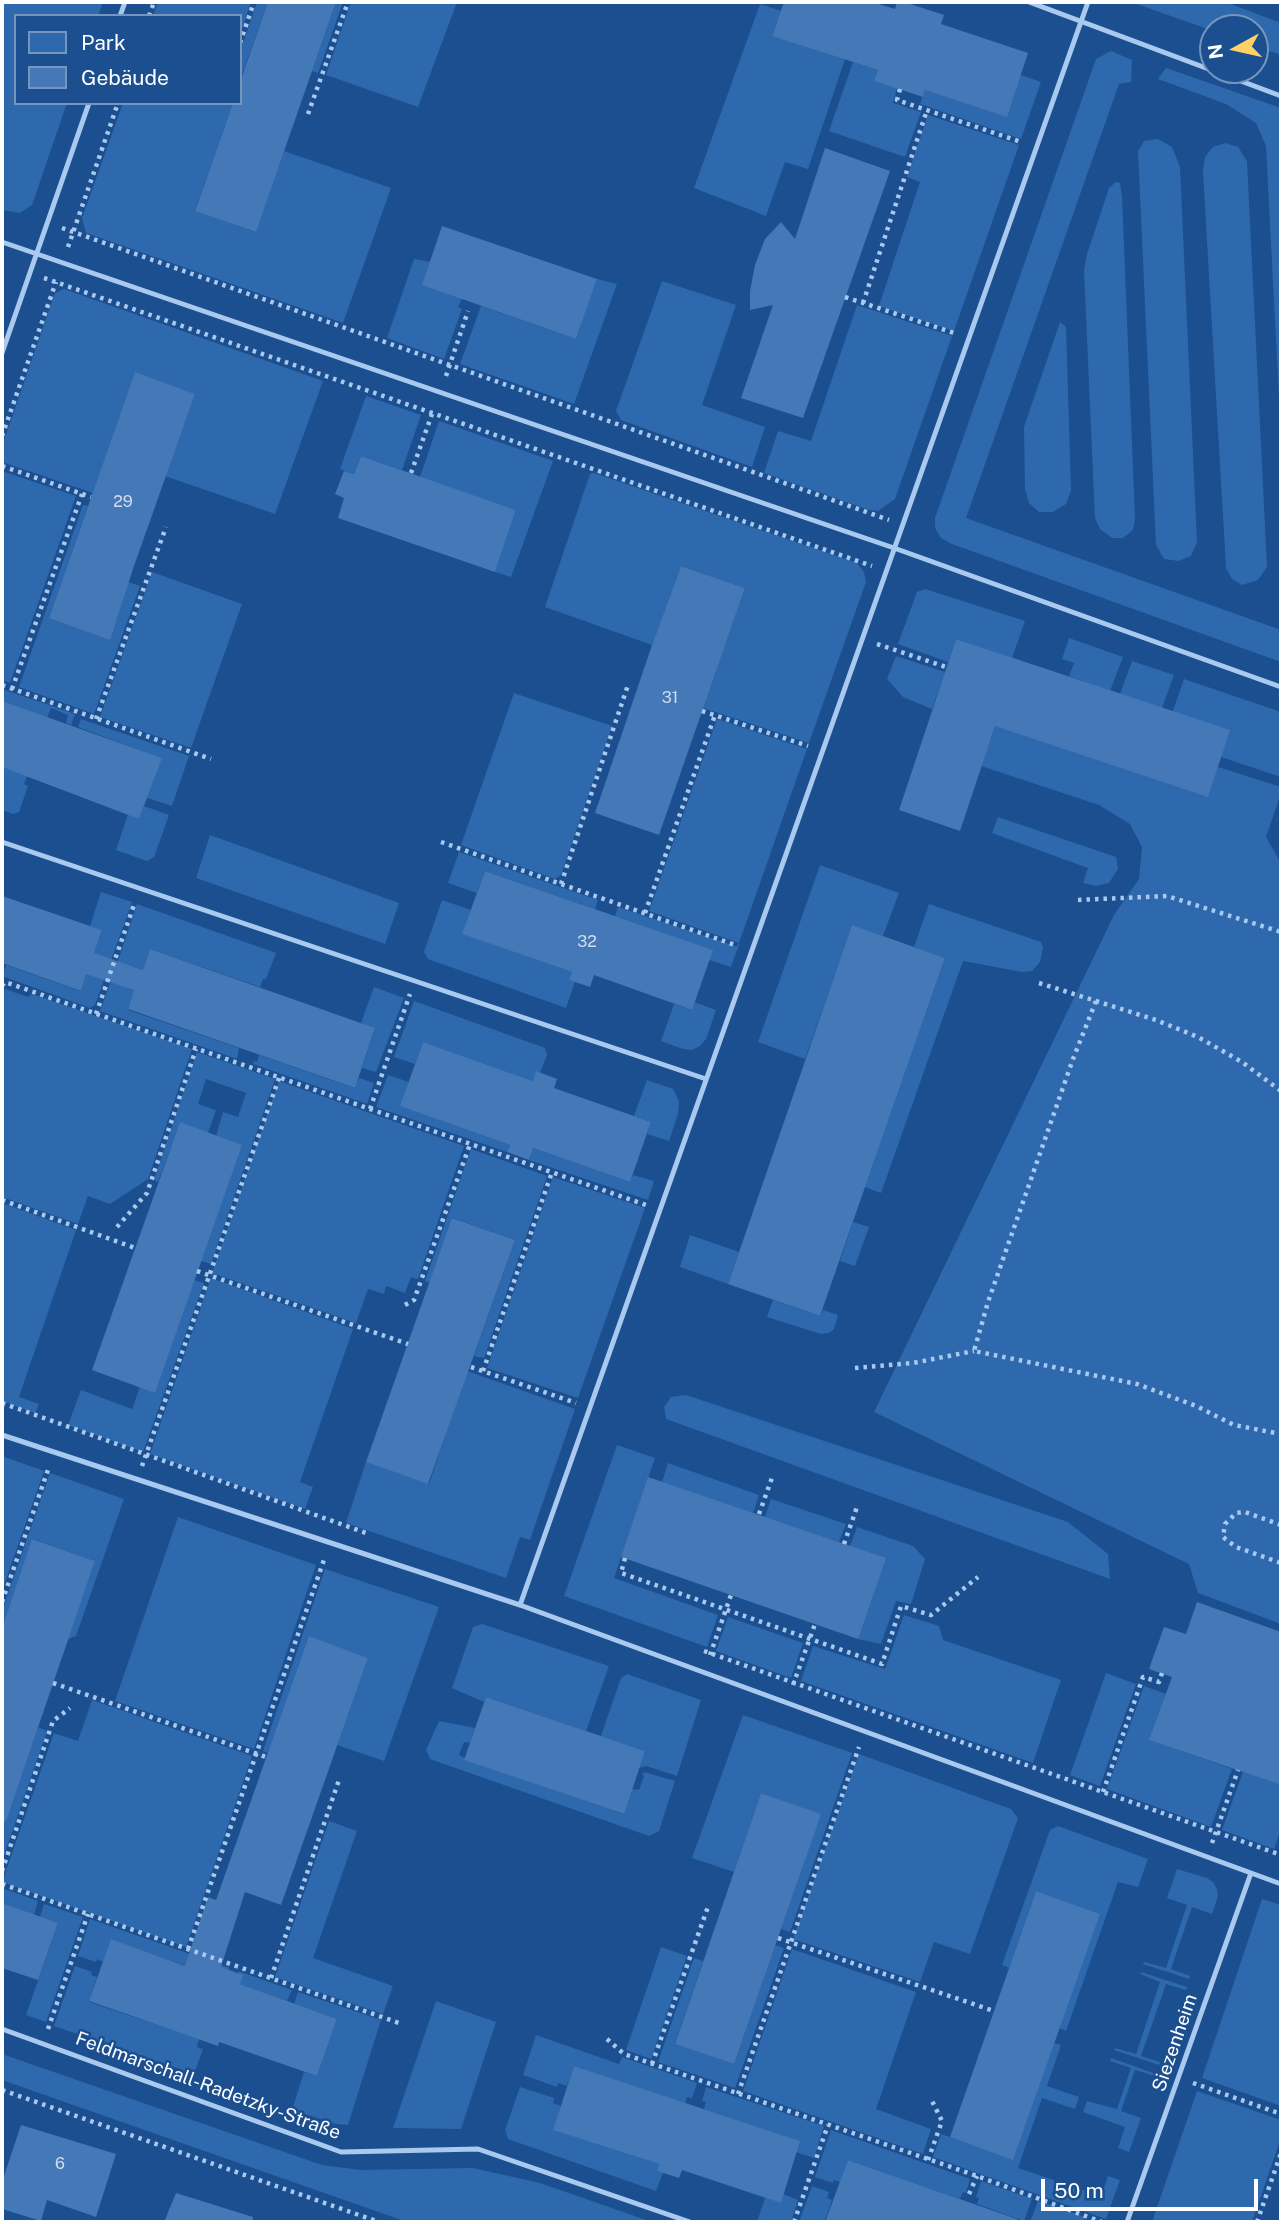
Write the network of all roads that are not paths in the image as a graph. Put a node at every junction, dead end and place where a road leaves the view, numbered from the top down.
1 (1029, 2) edge
2 (1088, 2) edge
3 (1081, 20) junction
4 (1281, 96) edge
5 (88, 105) edge
6 (2, 242) edge
7 (37, 254) junction
8 (2, 353) edge
9 (894, 548) junction
10 (1281, 688) edge
11 (2, 842) edge
12 (706, 1079) junction
13 (2, 1436) edge
14 (520, 1605) junction
15 (1251, 1873) junction
16 (1281, 1884) edge
17 (2, 2029) edge
18 (690, 2222) edge
19 (1127, 2222) edge

1 - 3 lane
2 - 3 lane
3 - 4 lane
3 - 9 lane
5 - 7 lane
6 - 7 lane
7 - 8 lane
7 - 9 lane
9 - 10 lane
9 - 12 lane
11 - 12 lane
12 - 14 lane
13 - 14 lane
14 - 15 lane
15 - 16 lane
15 - 19 lane, Siezenheim
17 - 18 lane, Feldmarschall-Radetzky-Straße

